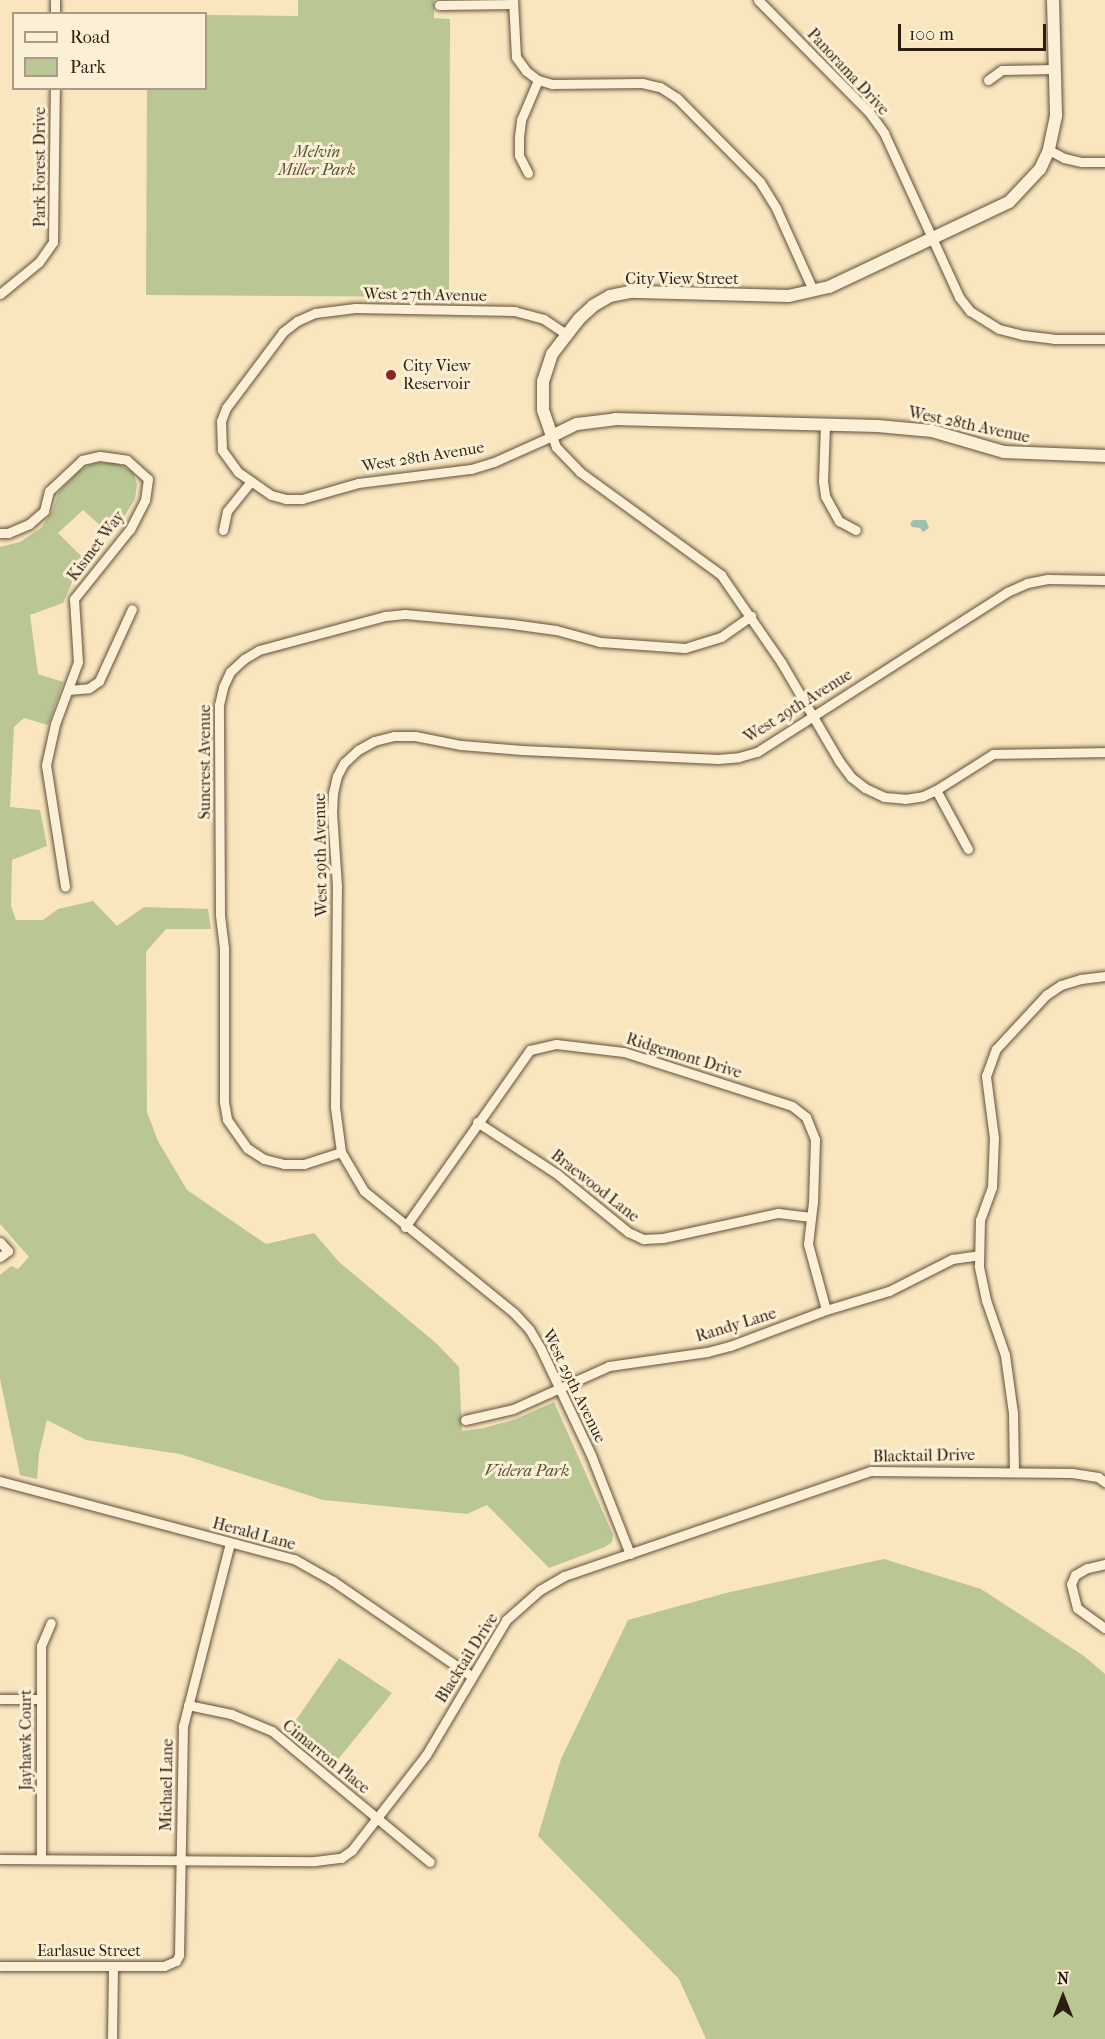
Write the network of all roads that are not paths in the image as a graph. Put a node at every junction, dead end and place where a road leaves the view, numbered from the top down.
1 (758, 0) edge
2 (1053, 0) edge
3 (513, 2) edge
4 (439, 5) dead end
5 (1055, 69) junction
6 (538, 80) junction
7 (988, 80) dead end
8 (55, 90) edge
9 (1049, 150) junction
10 (1105, 162) edge
11 (528, 173) dead end
12 (932, 239) junction
13 (813, 290) junction
14 (0, 294) edge
15 (566, 334) junction
16 (1105, 339) edge
17 (825, 424) junction
18 (552, 436) junction
19 (1105, 456) edge
20 (250, 483) junction
21 (223, 530) dead end
22 (856, 530) dead end
23 (0, 533) edge
24 (1105, 580) edge
25 (132, 609) dead end
26 (751, 616) junction
27 (68, 690) junction
28 (814, 715) junction
29 (1105, 752) edge
30 (936, 790) junction
31 (968, 849) dead end
32 (65, 887) dead end
33 (1105, 976) edge
34 (477, 1122) junction
35 (341, 1152) junction
36 (811, 1217) junction
37 (405, 1227) junction
38 (0, 1242) edge
39 (979, 1255) junction
40 (0, 1257) edge
41 (826, 1310) junction
42 (560, 1388) junction
43 (465, 1420) dead end
44 (1014, 1471) junction
45 (0, 1481) edge
46 (1105, 1482) edge
47 (230, 1543) junction
48 (630, 1554) junction
49 (1105, 1564) edge
50 (51, 1623) dead end
51 (1105, 1628) edge
52 (471, 1676) junction
53 (0, 1699) edge
54 (41, 1699) junction
55 (188, 1705) junction
56 (378, 1819) junction
57 (0, 1859) edge
58 (41, 1859) junction
59 (181, 1860) junction
60 (430, 1862) dead end
61 (176, 1961) joint
62 (0, 1966) edge
63 (113, 1966) junction
64 (112, 2039) edge

1 - 12 street, Panorama Drive
2 - 5 street, City View Street
3 - 4 street
3 - 6 street
5 - 7 street
5 - 9 street, City View Street
6 - 11 street
6 - 13 street
8 - 14 street, Park Forest Drive
9 - 10 street
9 - 12 street, City View Street
12 - 13 street, City View Street
12 - 16 street
13 - 15 street, City View Street
15 - 18 street, City View Street
15 - 20 street, West 27th Avenue
17 - 18 street, West 28th Avenue
17 - 19 street, West 28th Avenue
17 - 22 street
18 - 20 street, West 28th Avenue
18 - 26 street, City View Street
20 - 21 street
23 - 27 street, Kismet Way
24 - 28 street, West 29th Avenue
25 - 27 street
26 - 28 street, City View Street
26 - 35 street, Suncrest Avenue
27 - 32 street, Kismet Way
28 - 30 street, City View Street
28 - 35 street, West 29th Avenue
29 - 30 street, City View Street
30 - 31 street
33 - 39 street
34 - 36 street, Braewood Lane
34 - 36 street, Ridgemont Drive
34 - 37 street, Ridgemont Drive
35 - 37 street, West 29th Avenue
36 - 41 street, Ridgemont Drive
37 - 42 street, West 29th Avenue
38 - 40 street
39 - 41 street, Randy Lane
39 - 44 street
41 - 42 street, Randy Lane
42 - 43 street, Randy Lane
42 - 48 street, West 29th Avenue
44 - 46 street, Blacktail Drive
44 - 48 street, Blacktail Drive
45 - 47 street, Herald Lane
47 - 52 street, Herald Lane
47 - 55 street, Michael Lane
48 - 52 street, Blacktail Drive
49 - 51 street
50 - 54 street, Jayhawk Court
52 - 56 street, Blacktail Drive
53 - 54 street
54 - 58 street, Jayhawk Court
55 - 56 street, Cimarron Place
55 - 59 street, Michael Lane
56 - 59 street, Blacktail Drive
56 - 60 street, Cimarron Place
57 - 58 street, Blacktail Drive
58 - 59 street, Blacktail Drive
59 - 61 street, Michael Lane
61 - 63 street, Earlasue Street
62 - 63 street, Earlasue Street
63 - 64 street

